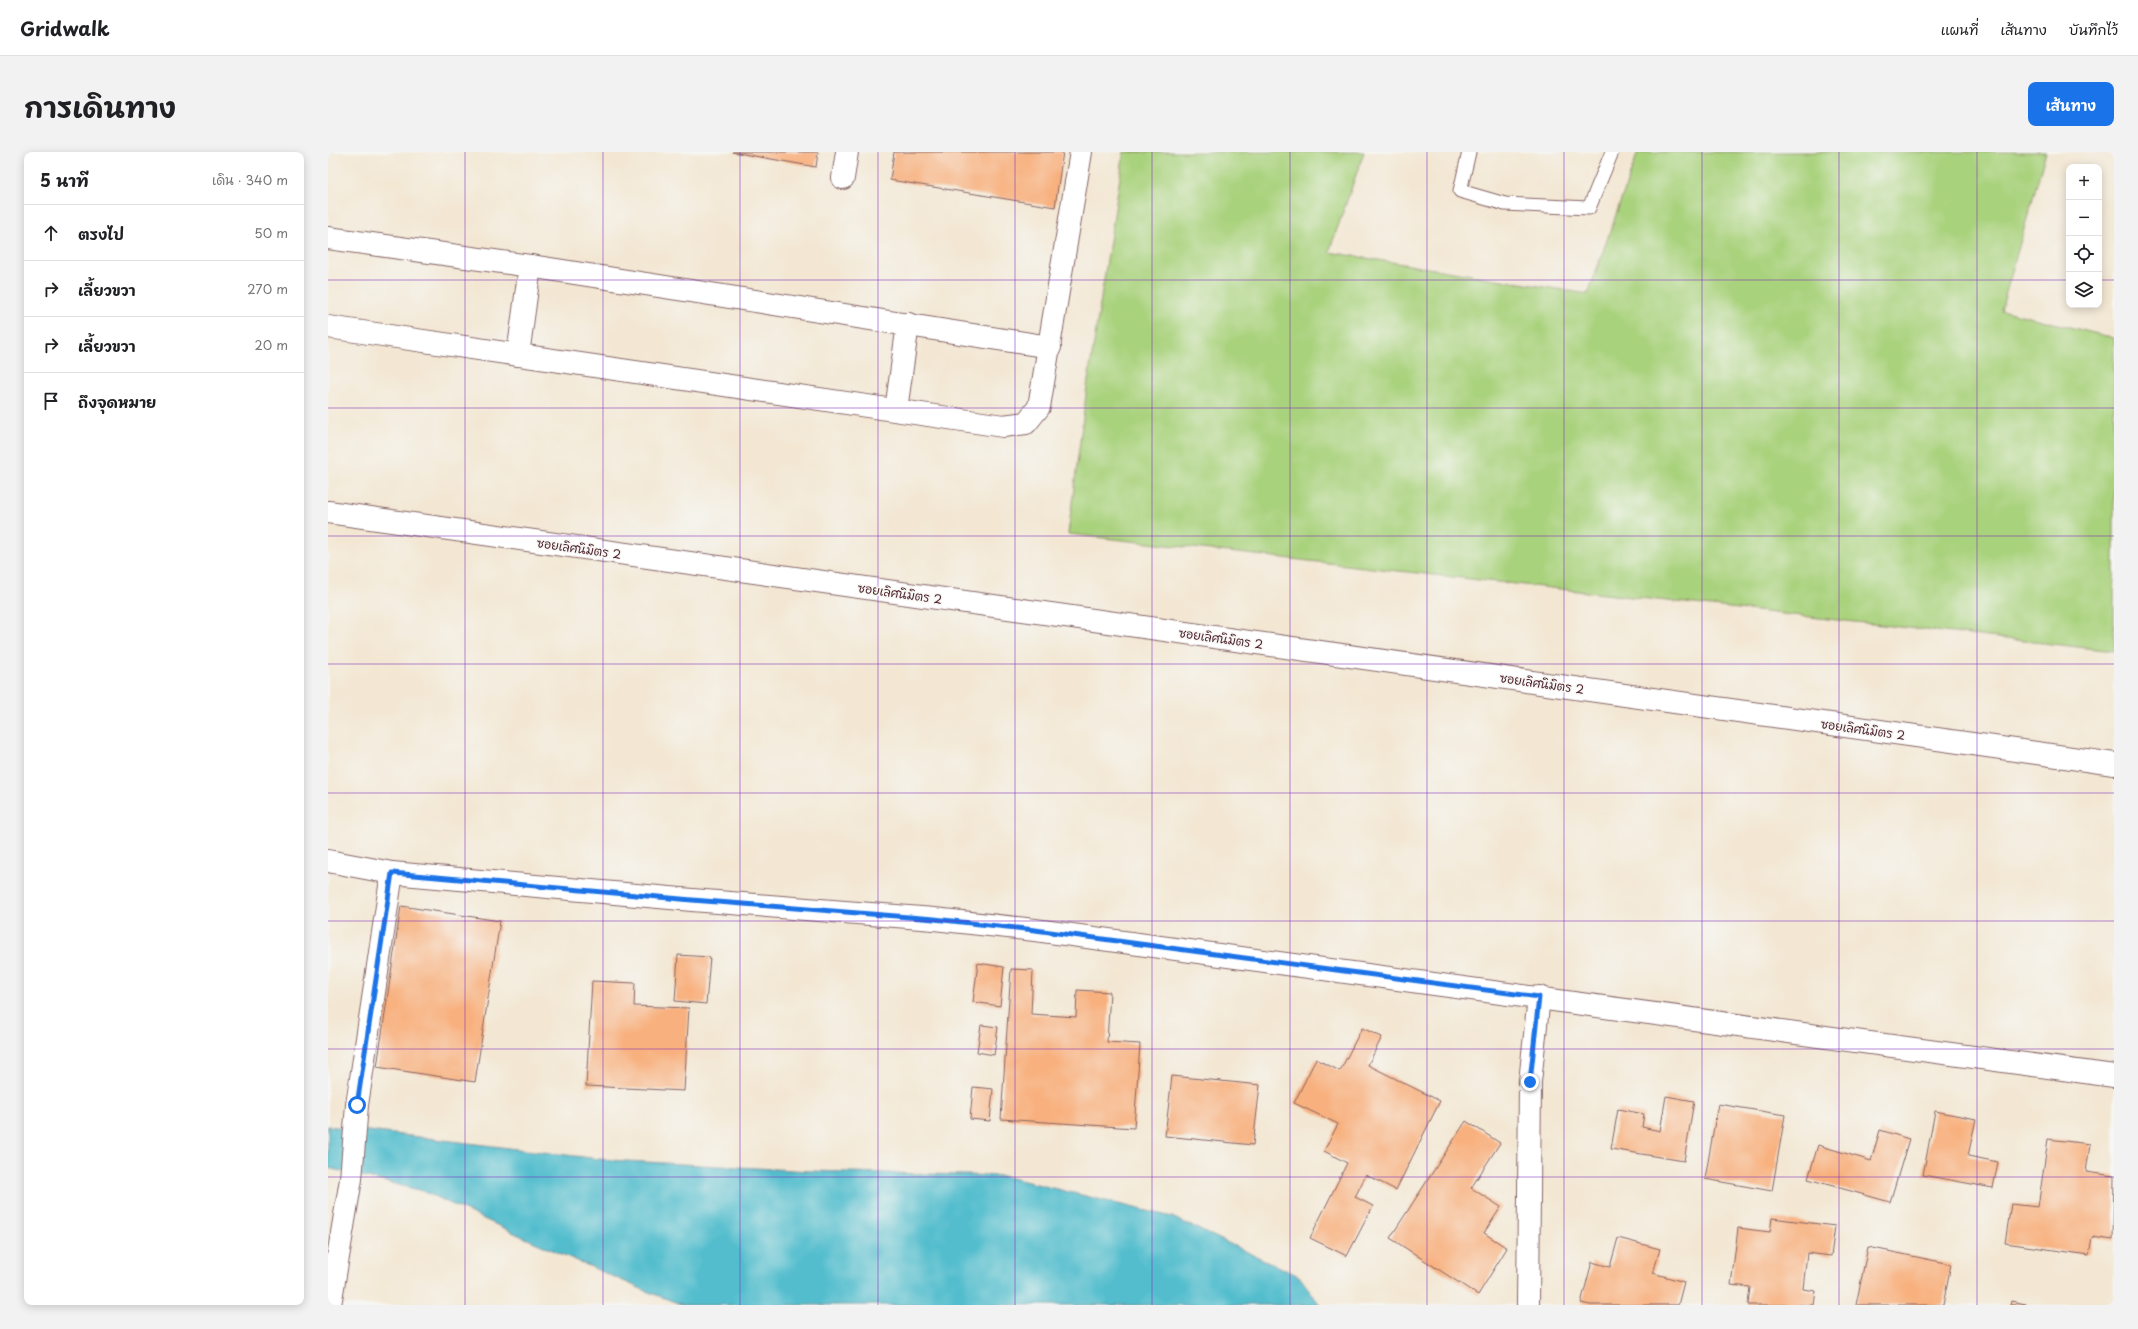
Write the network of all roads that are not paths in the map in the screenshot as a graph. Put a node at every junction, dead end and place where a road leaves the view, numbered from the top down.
1 (847, 152) edge
2 (1081, 152) edge
3 (1469, 152) edge
4 (1612, 152) edge
5 (843, 178) dead end
6 (328, 238) edge
7 (530, 266) junction
8 (908, 324) junction
9 (328, 327) edge
10 (1050, 348) junction
11 (518, 355) junction
12 (896, 410) junction
13 (328, 512) edge
14 (2114, 764) edge
15 (328, 861) edge
16 (392, 873) junction
17 (1539, 997) junction
18 (2114, 1076) edge
19 (330, 1305) edge
20 (1528, 1305) edge

1 - 5 street
2 - 10 street
3 - 4 lane
6 - 7 street
7 - 8 street
7 - 11 street
8 - 10 street
8 - 12 street
9 - 11 street
10 - 12 street
11 - 12 street
13 - 14 street, ซอยเลิศนิมิตร 2
15 - 16 street
16 - 17 street
16 - 19 street
17 - 18 street
17 - 20 street

